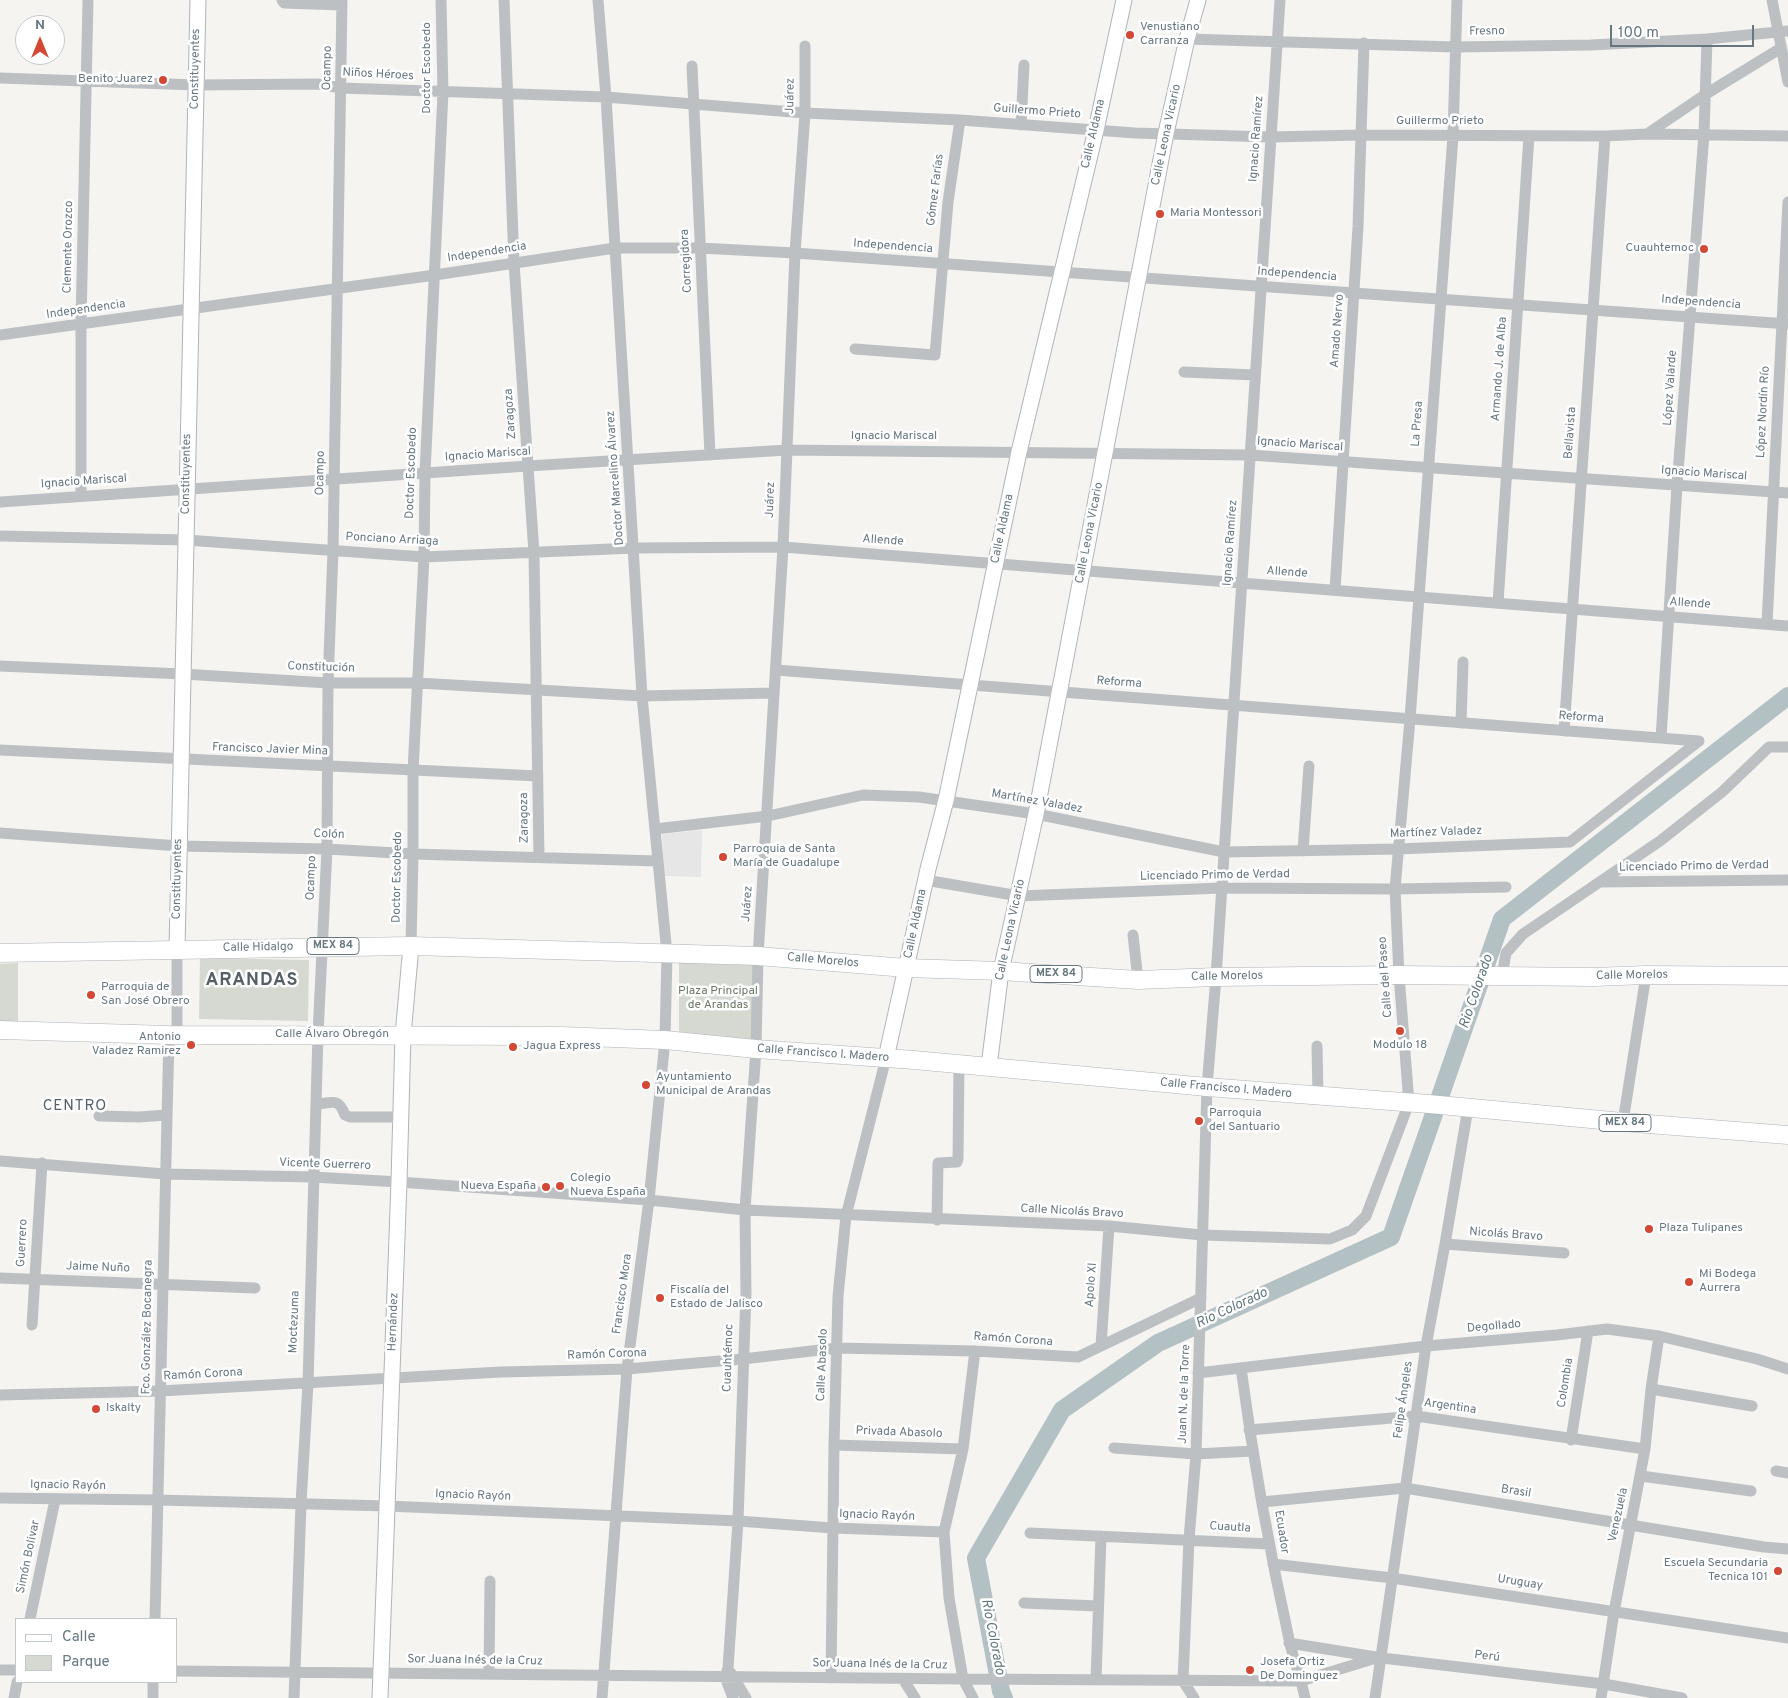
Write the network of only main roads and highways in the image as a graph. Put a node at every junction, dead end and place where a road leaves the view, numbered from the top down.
1 (198, 0) edge
2 (1124, 0) edge
3 (1198, 0) edge
4 (410, 946) junction
5 (177, 949) junction
6 (0, 953) edge
7 (667, 954) joint
8 (906, 968) junction
9 (1001, 971) junction
10 (1788, 976) edge
11 (0, 1030) edge
12 (403, 1035) junction
13 (665, 1040) joint
14 (886, 1058) junction
15 (989, 1066) junction
16 (1788, 1136) edge
17 (380, 1698) edge

1 - 5 main road, Constituyentes
2 - 8 main road, Calle Aldama
3 - 9 main road, Calle Leona Vicario
4 - 5 main road, Calle Hidalgo / MEX 84
4 - 7 main road, Calle Hidalgo / MEX 84
4 - 12 main road, Hernández
5 - 6 main road, Calle Hidalgo / MEX 84
7 - 8 main road, Calle Morelos / MEX 84
8 - 9 main road, Calle Morelos / MEX 84
8 - 14 main road, Calle Aldama
9 - 10 main road, Calle Morelos / MEX 84
9 - 15 main road, Calle Leona Vicario
11 - 12 main road, Calle Álvaro Obregón / MEX 84
12 - 13 main road, Calle Álvaro Obregón / MEX 84
12 - 17 main road, Hernández
13 - 14 main road, Calle Francisco I. Madero / MEX 84
14 - 15 main road, Calle Francisco I. Madero / MEX 84
15 - 16 main road, Calle Francisco I. Madero / MEX 84

